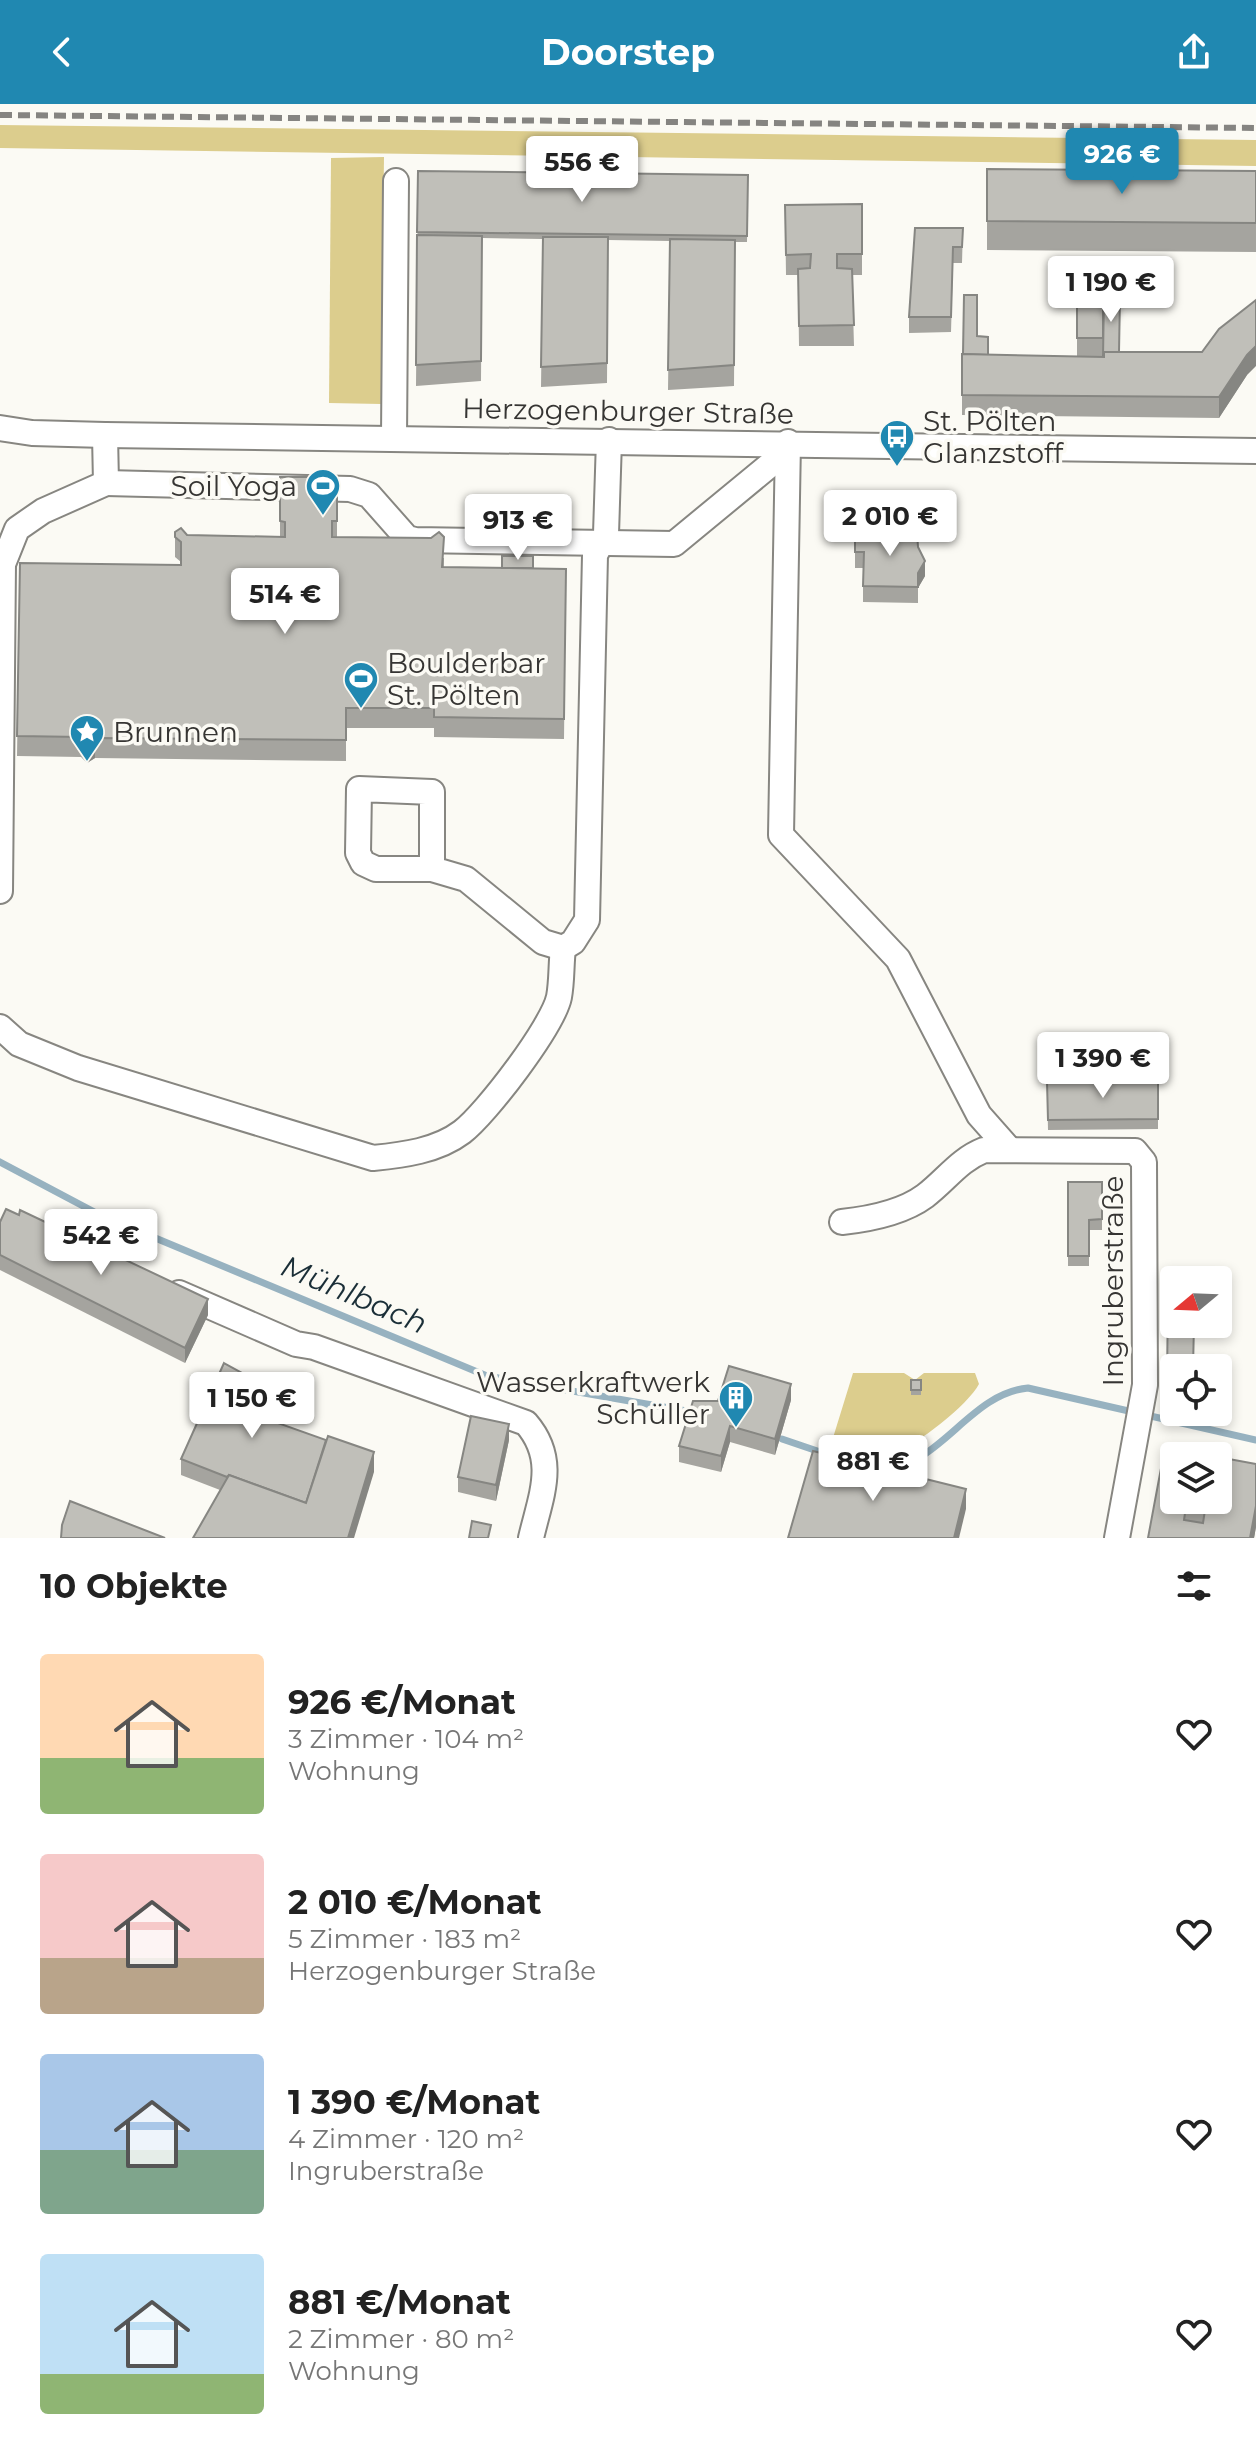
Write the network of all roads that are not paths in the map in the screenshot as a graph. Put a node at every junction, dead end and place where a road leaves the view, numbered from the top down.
1 (396, 181) dead end
2 (0, 428) edge
3 (105, 435) junction
4 (394, 438) junction
5 (609, 440) junction
6 (788, 446) junction
7 (1256, 451) edge
8 (106, 483) junction
9 (601, 544) junction
10 (432, 869) dead end
11 (0, 891) edge
12 (563, 948) junction
13 (0, 1027) edge
14 (1010, 1150) junction
15 (842, 1222) dead end
16 (157, 1283) edge
17 (531, 1538) edge
18 (1117, 1538) edge

1 - 4 street
2 - 3 street, Herzogenburger Straße
3 - 4 street, Herzogenburger Straße
3 - 8 street
4 - 5 street, Herzogenburger Straße
5 - 6 street, Herzogenburger Straße
5 - 9 street
6 - 7 street, Herzogenburger Straße
6 - 9 street
6 - 14 street
8 - 9 street
8 - 11 street
9 - 12 street
10 - 12 street
12 - 13 street
14 - 15 street
14 - 18 street, Ingruberstraße
16 - 17 street

